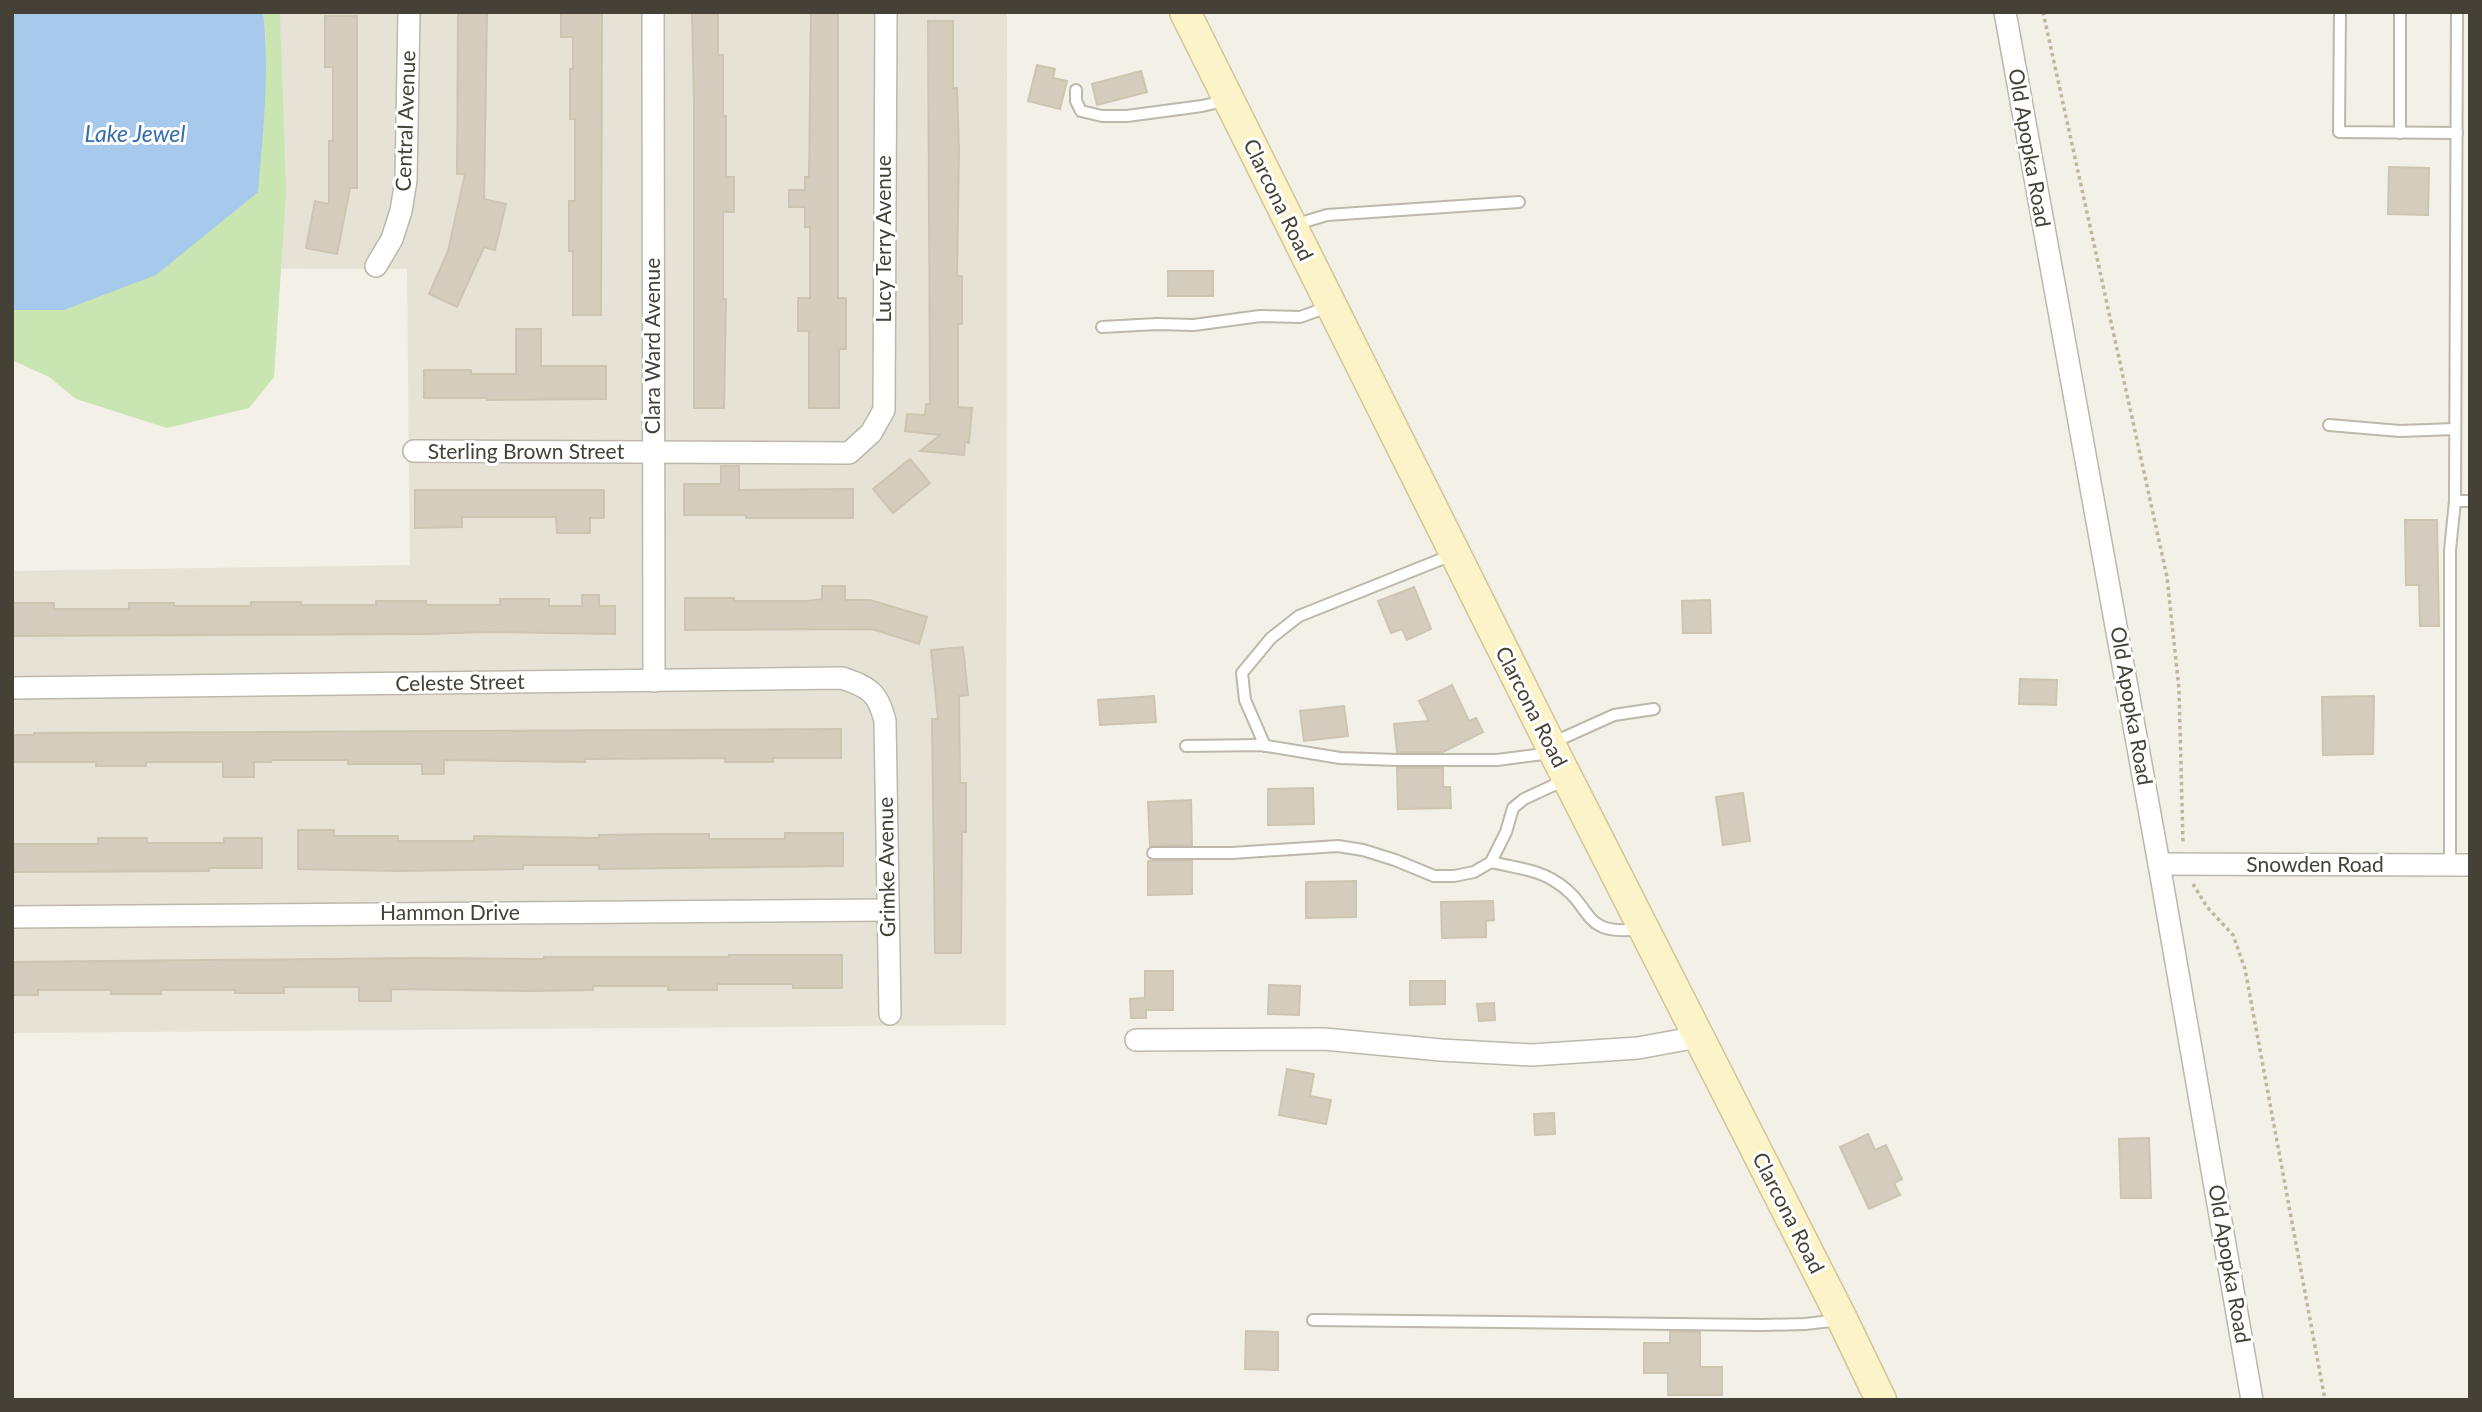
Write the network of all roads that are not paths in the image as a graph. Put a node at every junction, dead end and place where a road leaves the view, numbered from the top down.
1 (409, 12) edge
2 (653, 12) edge
3 (886, 12) edge
4 (1185, 12) edge
5 (2005, 12) edge
6 (2340, 12) edge
7 (2400, 12) edge
8 (2457, 12) edge
9 (2470, 46) edge
10 (2457, 47) junction
11 (1076, 90) dead end
12 (1228, 99) junction
13 (2400, 133) junction
14 (2457, 133) junction
15 (1519, 202) dead end
16 (2456, 220) junction
17 (2470, 220) edge
18 (1291, 225) junction
19 (376, 266) dead end
20 (1331, 306) junction
21 (1102, 327) dead end
22 (2455, 410) junction
23 (2470, 410) edge
24 (2329, 425) dead end
25 (2455, 429) junction
26 (414, 451) dead end
27 (653, 453) junction
28 (849, 453) joint
29 (2455, 501) junction
30 (2470, 501) edge
31 (1455, 554) junction
32 (654, 681) junction
33 (12, 688) edge
34 (1654, 709) dead end
35 (885, 720) joint
36 (1186, 746) dead end
37 (1265, 746) junction
38 (1551, 748) junction
39 (1567, 779) junction
40 (1153, 853) dead end
41 (1490, 862) junction
42 (2159, 864) junction
43 (2460, 865) edge
44 (888, 909) junction
45 (12, 916) edge
46 (1643, 929) junction
47 (890, 1014) dead end
48 (1698, 1037) junction
49 (1136, 1040) dead end
50 (1313, 1320) dead end
51 (1842, 1320) junction
52 (1881, 1400) edge
53 (2252, 1400) edge

1 - 19 street, Central Avenue
2 - 27 street, Clara Ward Avenue
3 - 28 street, Lucy Terry Avenue
4 - 12 main road, Clarcona Road
5 - 42 street, Old Apopka Road
6 - 13 lane
7 - 13 lane
8 - 10 lane
9 - 10 lane
10 - 14 lane
11 - 12 lane
12 - 18 main road, Clarcona Road
13 - 14 lane
14 - 16 lane
15 - 18 lane
16 - 17 lane
16 - 22 lane
18 - 20 main road, Clarcona Road
20 - 21 lane
20 - 31 main road, Clarcona Road
22 - 23 lane
22 - 25 lane
24 - 25 lane
25 - 29 lane
26 - 27 street, Sterling Brown Street
27 - 28 street, Sterling Brown Street
27 - 32 street, Clara Ward Avenue
29 - 30 lane
29 - 43 lane
31 - 37 lane
31 - 38 main road, Clarcona Road
32 - 33 street, Celeste Street
32 - 35 street, Celeste Street
34 - 38 lane
35 - 44 street, Grimke Avenue
36 - 37 lane
37 - 38 lane
38 - 39 main road, Clarcona Road
39 - 41 lane
39 - 46 main road, Clarcona Road
40 - 41 lane
41 - 46 lane
42 - 43 street, Snowden Road
42 - 53 street, Old Apopka Road
44 - 45 street, Hammon Drive
44 - 47 street, Grimke Avenue
46 - 48 main road, Clarcona Road
48 - 49 street
48 - 51 main road, Clarcona Road
50 - 51 lane
51 - 52 main road, Clarcona Road

